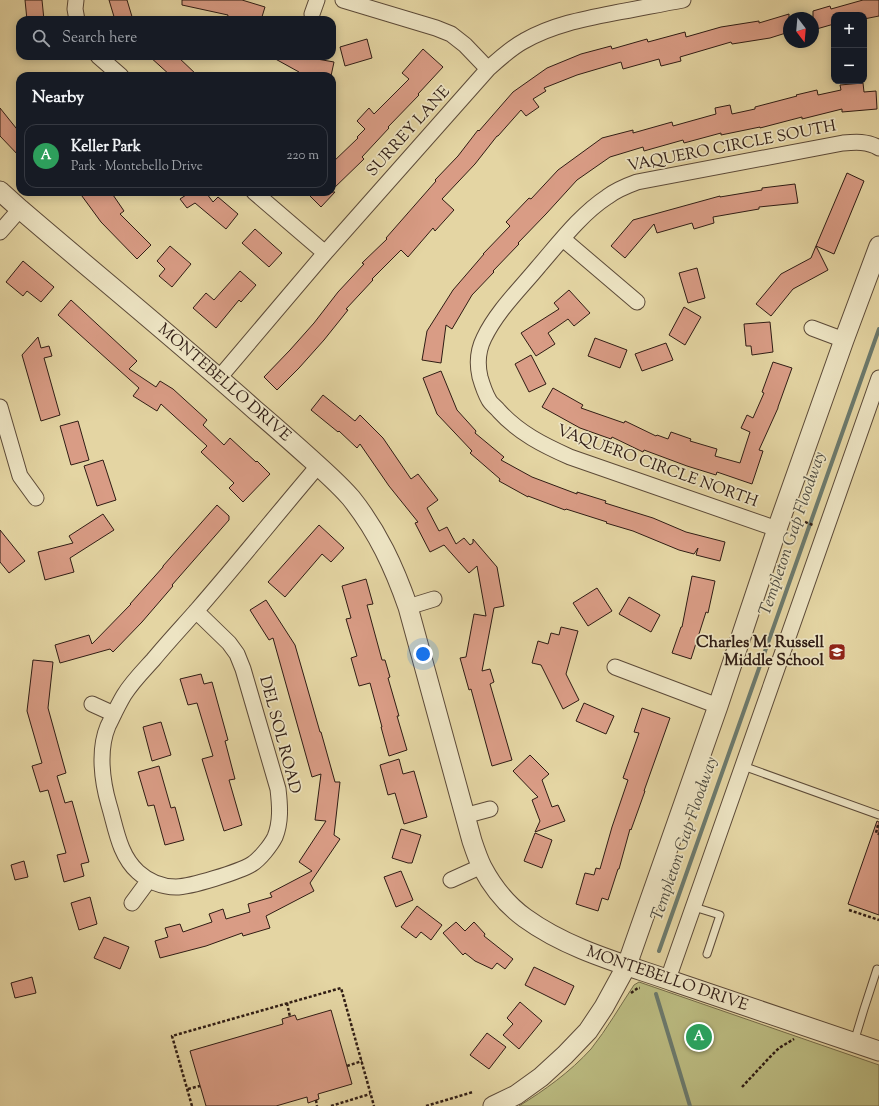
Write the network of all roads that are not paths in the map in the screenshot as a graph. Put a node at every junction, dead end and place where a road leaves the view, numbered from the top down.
1 (76, 0) edge
2 (343, 0) edge
3 (683, 0) edge
4 (76, 16) edge
5 (103, 60) edge
6 (488, 69) junction
7 (116, 72) edge
8 (879, 148) edge
9 (0, 191) edge
10 (259, 196) edge
11 (20, 209) junction
12 (0, 232) edge
13 (562, 239) junction
14 (879, 246) edge
15 (325, 253) junction
16 (545, 260) joint
17 (637, 302) dead end
18 (812, 328) dead end
19 (844, 340) junction
20 (219, 378) junction
21 (879, 378) edge
22 (0, 407) edge
23 (318, 466) junction
24 (36, 498) dead end
25 (777, 530) junction
26 (434, 599) dead end
27 (408, 607) junction
28 (196, 611) junction
29 (615, 667) dead end
30 (92, 704) dead end
31 (718, 706) junction
32 (114, 714) junction
33 (743, 766) junction
34 (490, 809) dead end
35 (879, 815) edge
36 (464, 816) junction
37 (482, 866) junction
38 (149, 880) junction
39 (451, 880) dead end
40 (132, 903) dead end
41 (694, 907) junction
42 (707, 954) dead end
43 (627, 965) junction
44 (877, 969) dead end
45 (668, 979) junction
46 (854, 1043) junction
47 (879, 1051) edge
48 (493, 1106) edge

1 - 4 street
2 - 6 street
3 - 6 street, SURREY LANE
5 - 7 street
6 - 15 street, SURREY LANE
8 - 13 street, VAQUERO CIRCLE SOUTH
9 - 11 street, MONTEBELLO DRIVE
10 - 15 street
11 - 12 street
11 - 20 street, MONTEBELLO DRIVE
13 - 16 street, VAQUERO CIRCLE SOUTH
13 - 17 street
14 - 19 street
15 - 20 street, SURREY LANE
16 - 25 street, VAQUERO CIRCLE NORTH
18 - 19 street
19 - 25 street
20 - 23 street, MONTEBELLO DRIVE
21 - 33 street
22 - 24 street
23 - 27 street, MONTEBELLO DRIVE
23 - 28 street, DEL SOL ROAD
25 - 31 street
26 - 27 street
27 - 36 street, MONTEBELLO DRIVE
28 - 32 street, DEL SOL ROAD
28 - 38 street, DEL SOL ROAD
29 - 31 street
30 - 32 street
31 - 43 street
32 - 38 street, DEL SOL ROAD
33 - 35 lane
33 - 41 street
34 - 36 street
36 - 37 street, MONTEBELLO DRIVE
37 - 39 street
37 - 43 street, MONTEBELLO DRIVE
38 - 40 street
41 - 42 lane
41 - 45 street
43 - 45 street, MONTEBELLO DRIVE
43 - 48 street
44 - 46 lane
45 - 46 street, MONTEBELLO DRIVE
46 - 47 street, MONTEBELLO DRIVE

